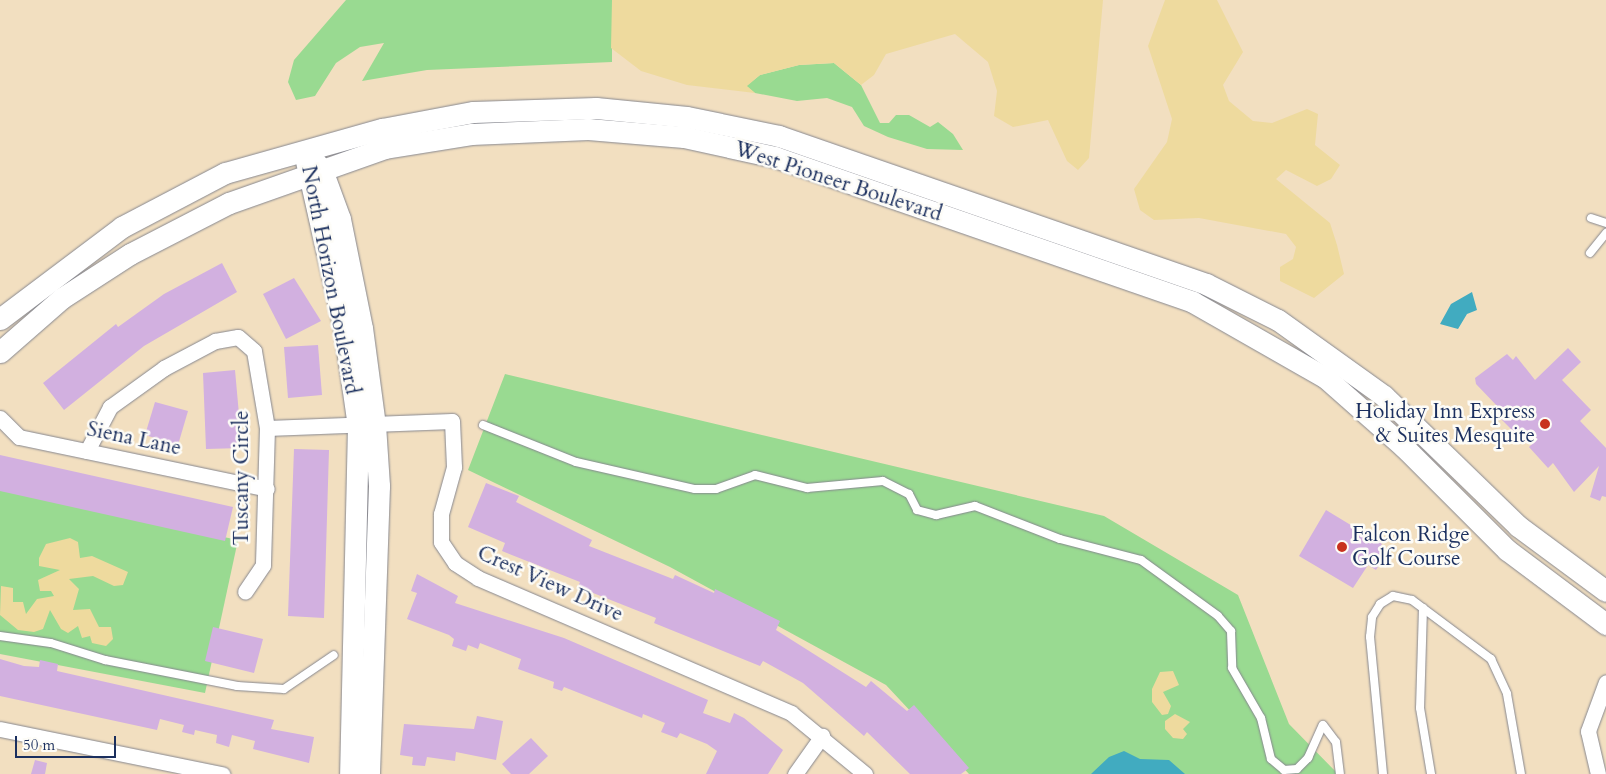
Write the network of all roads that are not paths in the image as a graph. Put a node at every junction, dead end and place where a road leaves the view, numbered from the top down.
1 (305, 151) junction
2 (315, 173) junction
3 (1592, 218) dead end
4 (1606, 223) edge
5 (1606, 233) edge
6 (1590, 253) dead end
7 (0, 319) edge
8 (0, 352) edge
9 (0, 418) edge
10 (367, 425) junction
11 (483, 425) dead end
12 (267, 428) junction
13 (87, 451) junction
14 (267, 489) junction
15 (1606, 591) edge
16 (244, 592) dead end
17 (1423, 608) junction
18 (1606, 624) edge
19 (0, 636) edge
20 (334, 655) dead end
21 (1606, 682) edge
22 (0, 729) edge
23 (822, 736) junction
24 (222, 774) edge
25 (350, 774) edge
26 (369, 774) edge
27 (795, 774) edge
28 (865, 774) edge
29 (1340, 774) edge
30 (1383, 774) edge
31 (1431, 774) edge
32 (1521, 774) edge
33 (1598, 774) edge

1 - 2 main road, North Horizon Boulevard
1 - 7 main road, West Pioneer Boulevard
1 - 15 main road, West Pioneer Boulevard
2 - 8 main road, West Pioneer Boulevard
2 - 10 main road, North Horizon Boulevard
2 - 18 main road, West Pioneer Boulevard
3 - 4 lane
5 - 6 lane
9 - 13 street, Siena Lane
10 - 12 street, Crest View Drive
10 - 23 street, Crest View Drive
10 - 25 main road, North Horizon Boulevard
10 - 26 main road, North Horizon Boulevard
11 - 29 lane
12 - 13 street, Tuscany Circle
12 - 14 street, Tuscany Circle
13 - 14 street, Siena Lane
14 - 16 street, Tuscany Circle
17 - 30 lane
17 - 31 lane
17 - 32 lane
19 - 20 lane
21 - 33 street
22 - 24 street
23 - 27 street
23 - 28 street, Crest View Drive

